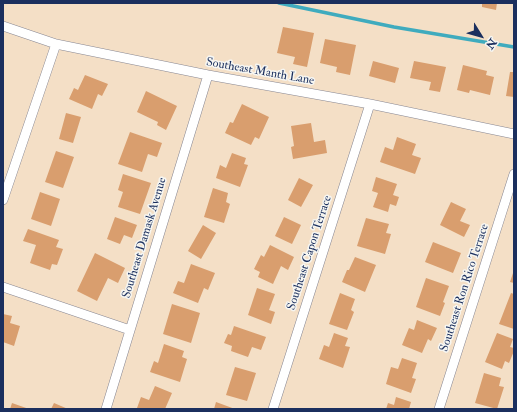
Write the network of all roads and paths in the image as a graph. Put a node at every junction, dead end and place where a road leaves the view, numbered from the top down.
1 (3, 26) edge
2 (56, 44) junction
3 (208, 75) junction
4 (370, 104) junction
5 (514, 134) edge
6 (514, 174) edge
7 (3, 200) edge
8 (3, 287) edge
9 (130, 330) junction
10 (106, 409) edge
11 (273, 409) edge
12 (439, 409) edge

1 - 2 street, Southeast Manth Lane
2 - 3 street, Southeast Manth Lane
2 - 7 street
3 - 4 street, Southeast Manth Lane
3 - 9 street, Southeast Damask Avenue
4 - 5 street, Southeast Manth Lane
4 - 11 street, Southeast Capon Terrace
6 - 12 street, Southeast Ron Rico Terrace
8 - 9 street
9 - 10 street, Southeast Damask Avenue

